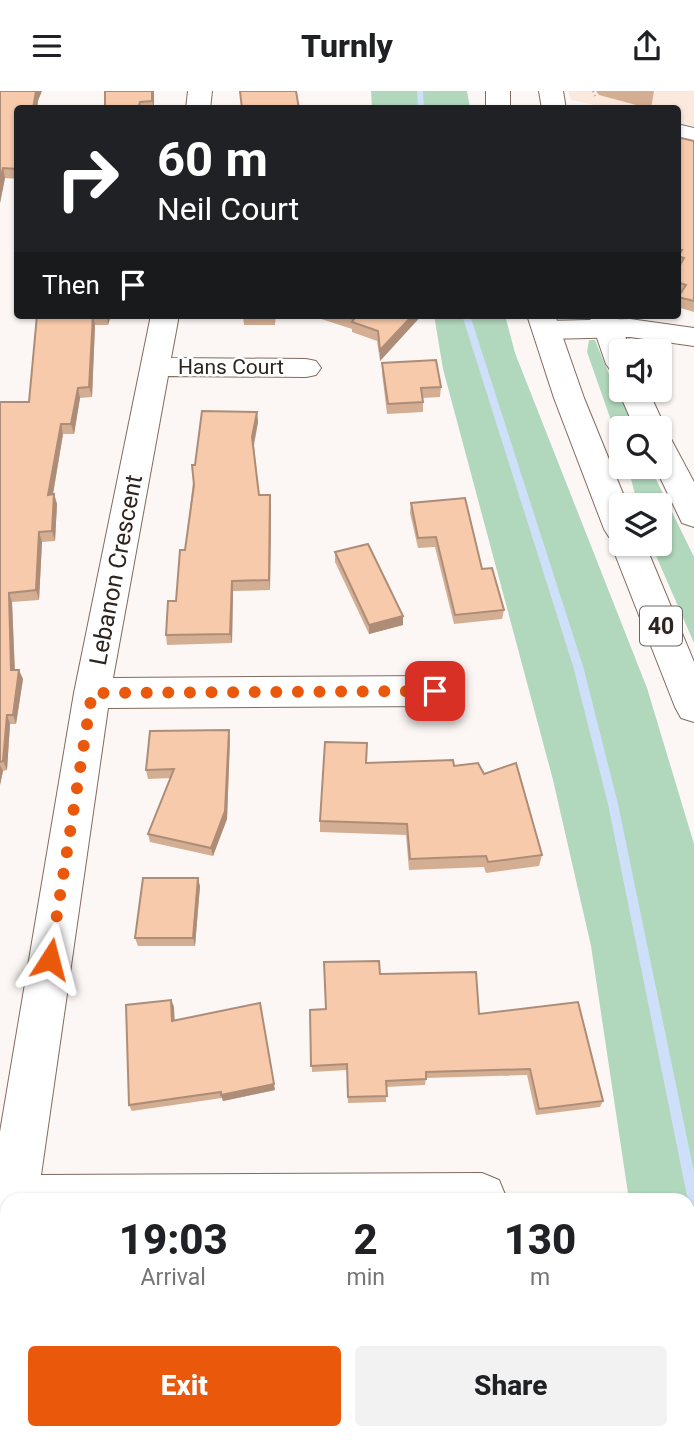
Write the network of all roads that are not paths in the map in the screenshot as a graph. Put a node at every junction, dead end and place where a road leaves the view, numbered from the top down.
1 (164, 319) edge
2 (605, 321) edge
3 (543, 323) edge
4 (694, 337) edge
5 (612, 339) edge
6 (156, 367) junction
7 (306, 367) dead end
8 (672, 470) edge
9 (609, 499) edge
10 (694, 515) edge
11 (633, 556) edge
12 (435, 691) dead end
13 (92, 693) junction
14 (694, 707) edge
15 (7, 1193) edge

1 - 6 main road, Lebanon Crescent
2 - 3 main road
2 - 4 main road
2 - 5 main road
3 - 9 main road
6 - 7 main road, Hans Court
6 - 13 main road, Lebanon Crescent
8 - 10 main road
11 - 14 main road, 40
12 - 13 main road
13 - 15 main road, Lebanon Crescent

